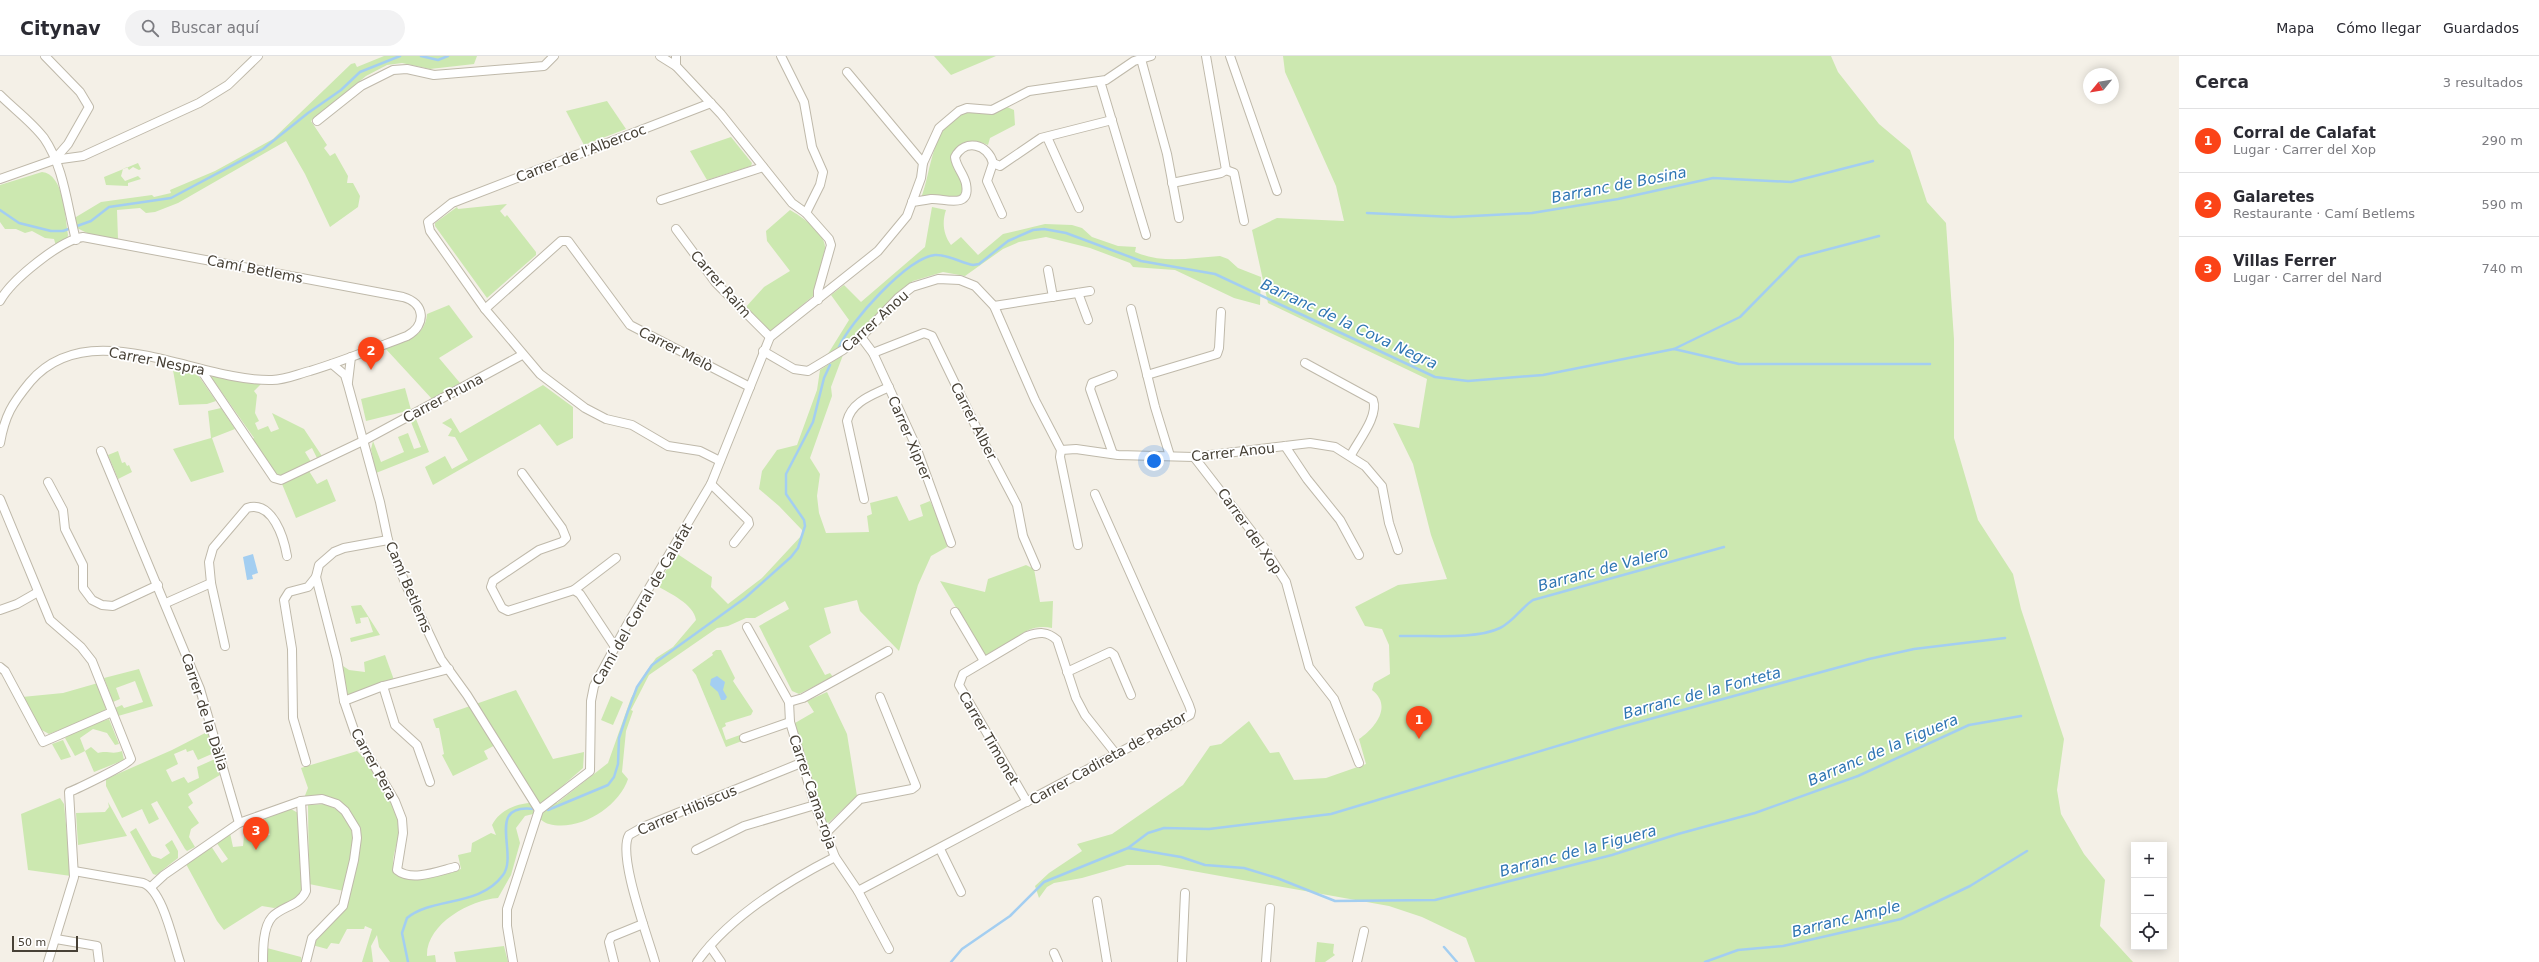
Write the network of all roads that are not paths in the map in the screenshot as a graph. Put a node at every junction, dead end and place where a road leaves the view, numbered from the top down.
1 (46, 56) edge
2 (258, 56) edge
3 (554, 56) edge
4 (660, 56) edge
5 (676, 56) edge
6 (781, 56) edge
7 (1151, 56) edge
8 (1206, 56) edge
9 (1230, 56) edge
10 (1141, 59) junction
11 (676, 66) junction
12 (847, 72) dead end
13 (1100, 81) junction
14 (0, 95) edge
15 (711, 102) junction
16 (1112, 120) junction
17 (317, 121) dead end
18 (1047, 137) junction
19 (54, 160) junction
20 (923, 163) junction
21 (992, 163) junction
22 (763, 167) junction
23 (1226, 170) junction
24 (0, 179) edge
25 (1172, 184) junction
26 (1276, 191) dead end
27 (662, 200) dead end
28 (912, 202) junction
29 (1079, 208) dead end
30 (806, 213) junction
31 (1002, 214) dead end
32 (1179, 218) dead end
33 (1244, 221) dead end
34 (676, 229) dead end
35 (1146, 235) dead end
36 (76, 240) junction
37 (1048, 270) dead end
38 (12, 284) junction
39 (0, 288) edge
40 (1090, 291) dead end
41 (1078, 293) junction
42 (1053, 297) junction
43 (0, 300) edge
44 (818, 300) junction
45 (994, 306) junction
46 (485, 309) junction
47 (1131, 309) dead end
48 (1221, 312) dead end
49 (1088, 320) dead end
50 (770, 337) junction
51 (861, 337) junction
52 (763, 352) junction
53 (873, 353) junction
54 (522, 355) junction
55 (351, 357) junction
56 (1305, 363) dead end
57 (332, 364) junction
58 (200, 370) junction
59 (1112, 375) dead end
60 (1147, 375) junction
61 (348, 385) junction
62 (750, 387) junction
63 (889, 387) junction
64 (3, 414) edge
65 (363, 441) junction
66 (0, 443) edge
67 (1285, 446) junction
68 (1061, 450) junction
69 (101, 451) dead end
70 (1113, 454) junction
71 (1351, 455) junction
72 (1170, 456) junction
73 (1194, 457) junction
74 (720, 461) junction
75 (522, 473) dead end
76 (48, 482) dead end
77 (711, 484) junction
78 (1095, 494) dead end
79 (864, 498) dead end
80 (0, 499) edge
81 (2, 510) edge
82 (388, 540) junction
83 (734, 543) dead end
84 (951, 543) dead end
85 (1078, 545) dead end
86 (1398, 550) dead end
87 (1359, 554) dead end
88 (287, 556) dead end
89 (616, 558) dead end
90 (1036, 566) dead end
91 (316, 577) junction
92 (211, 583) junction
93 (158, 585) junction
94 (574, 590) junction
95 (38, 592) junction
96 (166, 603) junction
97 (0, 610) edge
98 (955, 612) dead end
99 (747, 627) dead end
100 (225, 646) dead end
101 (615, 647) junction
102 (888, 652) dead end
103 (984, 661) junction
104 (0, 667) edge
105 (449, 668) junction
106 (1067, 672) junction
107 (383, 686) junction
108 (1132, 695) dead end
109 (880, 697) dead end
110 (344, 701) junction
111 (788, 702) junction
112 (112, 712) junction
113 (790, 722) junction
114 (744, 738) dead end
115 (1116, 754) junction
116 (306, 762) dead end
117 (801, 763) junction
118 (1359, 763) dead end
119 (430, 782) dead end
120 (301, 801) junction
121 (1027, 802) junction
122 (815, 805) junction
123 (539, 810) junction
124 (239, 823) junction
125 (826, 833) junction
126 (940, 848) junction
127 (696, 850) dead end
128 (835, 857) junction
129 (455, 867) dead end
130 (74, 871) junction
131 (151, 887) junction
132 (858, 891) junction
133 (961, 892) dead end
134 (1185, 893) dead end
135 (1098, 901) dead end
136 (1270, 908) dead end
137 (643, 924) junction
138 (1364, 931) dead end
139 (56, 939) junction
140 (710, 946) junction
141 (889, 949) dead end
142 (1054, 953) dead end
143 (48, 962) edge
144 (99, 962) edge
145 (180, 962) edge
146 (263, 962) edge
147 (306, 962) edge
148 (513, 962) edge
149 (614, 962) edge
150 (655, 962) edge
151 (697, 962) edge
152 (720, 962) edge
153 (1058, 962) edge
154 (1107, 962) edge
155 (1182, 962) edge
156 (1266, 962) edge
157 (1357, 962) edge

1 - 19 street
2 - 19 street
3 - 17 street
4 - 11 street
5 - 11 street
6 - 30 street
7 - 10 street, Camí del Corral de Calafat
8 - 23 street
9 - 26 street
10 - 13 street, Camí del Corral de Calafat
10 - 25 street
11 - 15 street
12 - 20 street
13 - 16 street
13 - 20 street, Camí del Corral de Calafat
14 - 19 street
15 - 22 street
15 - 46 street, Carrer de l'Albercoc
16 - 18 street
16 - 35 street
18 - 21 street
18 - 29 street
19 - 24 street
19 - 36 street
20 - 28 street, Camí del Corral de Calafat
21 - 28 street
21 - 31 street
22 - 27 street
22 - 30 street
23 - 25 street
23 - 33 street
25 - 32 street
28 - 44 street, Camí del Corral de Calafat
30 - 44 street
34 - 50 street, Carrer Raïm
36 - 38 street
36 - 55 street, Camí Betlems
37 - 42 street
38 - 39 street
38 - 43 street
40 - 41 street
41 - 42 street
41 - 49 street
42 - 45 street
44 - 50 street, Camí del Corral de Calafat
45 - 51 street, Carrer Anou
45 - 68 street, Carrer Anou
46 - 54 street
46 - 62 street, Carrer Melò
47 - 60 street
48 - 60 street
50 - 52 street, Camí del Corral de Calafat
51 - 52 street, Carrer Anou
51 - 53 street, Carrer Xiprer
52 - 62 street, Camí del Corral de Calafat
53 - 63 street, Carrer Xiprer
53 - 90 street, Carrer Alber
54 - 65 street, Carrer Pruna
54 - 74 street
55 - 57 street, Camí Betlems
55 - 61 street, Camí Betlems
56 - 71 street
57 - 58 street, Carrer Nespra
57 - 61 street, Camí Betlems
58 - 64 street, Carrer Nespra
58 - 65 street, Carrer Pruna
59 - 70 street
60 - 72 street
61 - 65 street, Camí Betlems
62 - 74 street, Camí del Corral de Calafat
63 - 79 street
63 - 84 street, Carrer Xiprer
64 - 66 street, Carrer Nespra
65 - 82 street, Camí Betlems
67 - 71 street, Carrer Anou
67 - 73 street, Carrer Anou
67 - 87 street
68 - 70 street, Carrer Anou
68 - 85 street, Carrer Anou
69 - 93 street, Carrer de la Dàlia
70 - 72 street, Carrer Anou
71 - 86 street, Carrer Anou
72 - 73 street, Carrer Anou
73 - 118 street, Carrer del Xop
74 - 77 street, Camí del Corral de Calafat
75 - 94 street
76 - 93 street
77 - 83 street
77 - 101 street, Camí del Corral de Calafat
78 - 115 street, Carrer Cadireta de Pastor
80 - 81 street
81 - 95 street
82 - 91 street
82 - 105 street, Camí Betlems
88 - 92 street
89 - 94 street
91 - 110 street, Carrer Pera
91 - 116 street
92 - 96 street
92 - 100 street
93 - 96 street, Carrer de la Dàlia
94 - 101 street
95 - 97 street
95 - 112 street
96 - 124 street, Carrer de la Dàlia
98 - 103 street
99 - 111 street, Carrer Cama-roja
101 - 123 street, Camí del Corral de Calafat
102 - 111 street
103 - 106 street, Carrer Timonet
103 - 121 street, Carrer Timonet
104 - 112 street
105 - 107 street
105 - 123 street, Camí Betlems
106 - 108 street
106 - 115 street, Carrer Timonet
107 - 110 street
107 - 119 street
109 - 125 street
110 - 129 street, Carrer Pera
111 - 113 street, Carrer Cama-roja
112 - 130 street
113 - 114 street
113 - 117 street, Carrer Cama-roja
115 - 121 street, Carrer Cadireta de Pastor
117 - 122 street, Carrer Cama-roja
117 - 137 street, Carrer Hibiscus
120 - 124 street
120 - 146 street
120 - 147 street
121 - 126 street, Carrer Cadireta de Pastor
122 - 125 street, Carrer Cama-roja
122 - 127 street
123 - 148 street
124 - 131 street
125 - 128 street, Carrer Cama-roja
126 - 132 street, Carrer Cadireta de Pastor
126 - 133 street
128 - 132 street
128 - 140 street
130 - 131 street
130 - 139 street
131 - 145 street
132 - 141 street
134 - 155 street
135 - 154 street
136 - 156 street
137 - 149 street
137 - 150 street, Carrer Hibiscus
138 - 157 street
139 - 143 street
139 - 144 street
140 - 151 street
140 - 152 street
142 - 153 street

